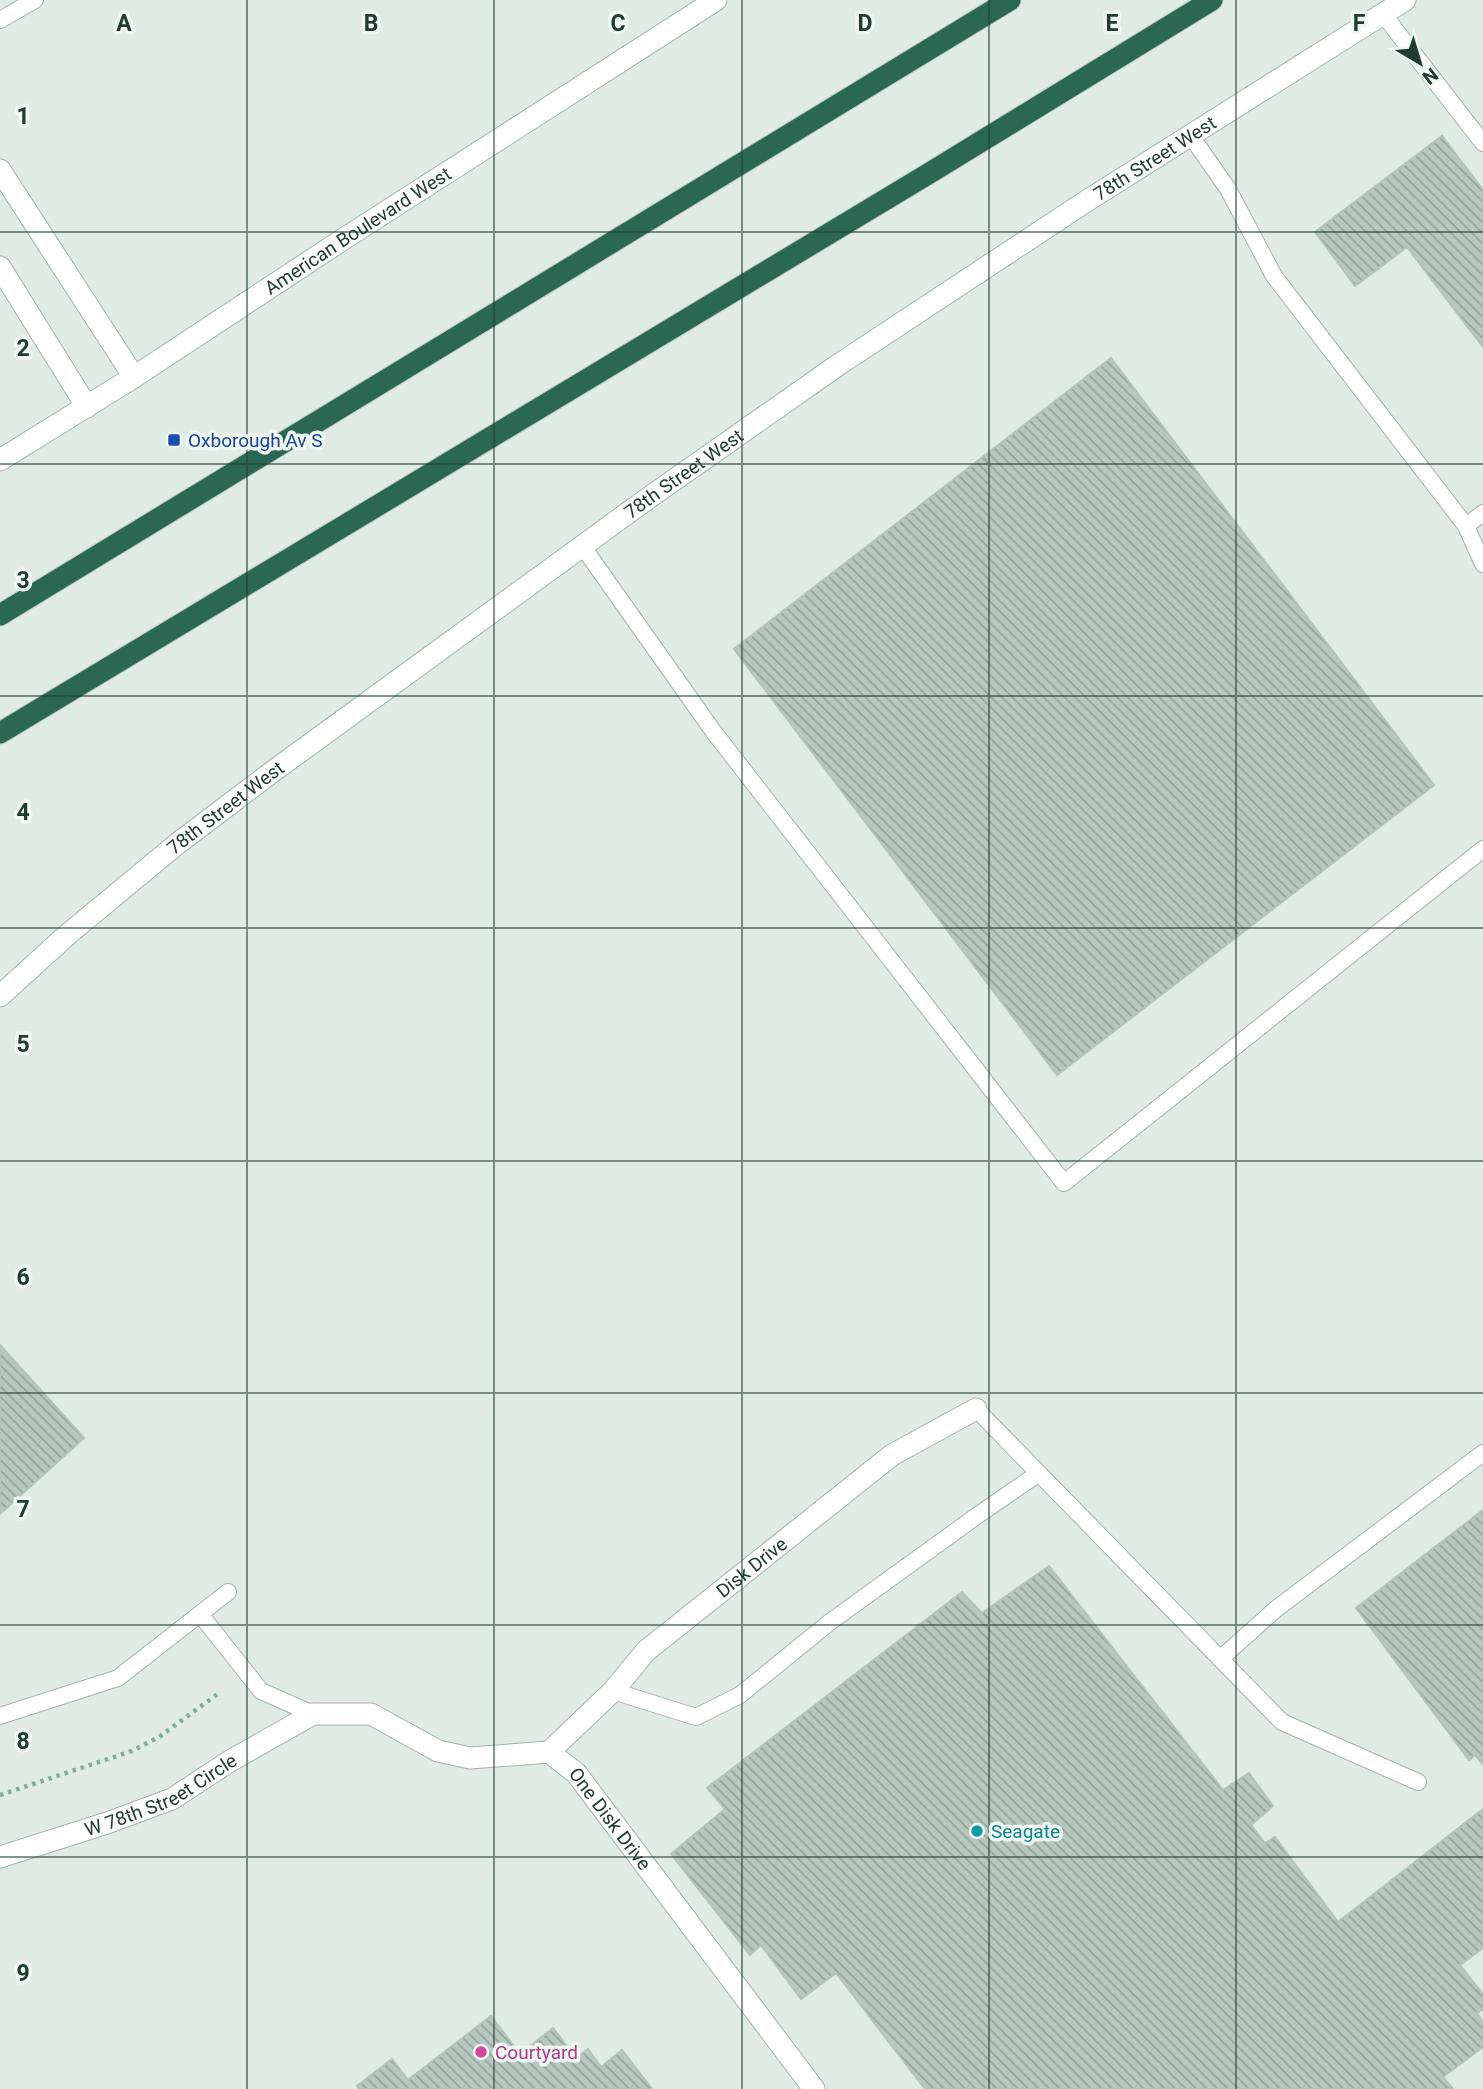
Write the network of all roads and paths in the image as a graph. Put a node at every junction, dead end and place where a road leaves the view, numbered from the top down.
1 (36, 0) edge
2 (716, 0) edge
3 (1010, 0) edge
4 (1212, 0) edge
5 (1405, 0) edge
6 (1383, 14) junction
7 (0, 20) edge
8 (1191, 136) junction
9 (1483, 143) edge
10 (0, 170) edge
11 (0, 267) edge
12 (134, 377) junction
13 (87, 407) junction
14 (0, 460) edge
15 (1483, 513) edge
16 (1466, 526) junction
17 (583, 547) junction
18 (1483, 564) edge
19 (0, 615) edge
20 (0, 733) edge
21 (1483, 849) edge
22 (0, 996) edge
23 (976, 1409) joint
24 (1483, 1453) edge
25 (1039, 1473) junction
26 (228, 1592) dead end
27 (200, 1614) junction
28 (1220, 1659) junction
29 (613, 1690) junction
30 (219, 1693) dead end
31 (313, 1714) junction
32 (0, 1716) edge
33 (549, 1752) junction
34 (1418, 1782) dead end
35 (0, 1795) edge
36 (0, 1857) edge
37 (814, 2089) edge

1 - 7 lane
2 - 12 street, American Boulevard West
3 - 19 highway
4 - 20 highway
5 - 6 street, 78th Street West
6 - 8 street, 78th Street West
6 - 9 lane
8 - 16 lane
8 - 17 street, 78th Street West
10 - 12 street
11 - 13 street
12 - 13 street, American Boulevard West
13 - 14 street, American Boulevard West
15 - 16 lane
16 - 18 lane
17 - 21 lane
17 - 22 street, 78th Street West
23 - 25 lane
23 - 29 street, Disk Drive
24 - 28 lane
25 - 28 lane
25 - 29 lane
26 - 27 lane
27 - 31 lane
27 - 32 lane
28 - 34 lane
29 - 33 street, Disk Drive
30 - 35 path
31 - 33 street
31 - 36 street, W 78th Street Circle
33 - 37 street, One Disk Drive

